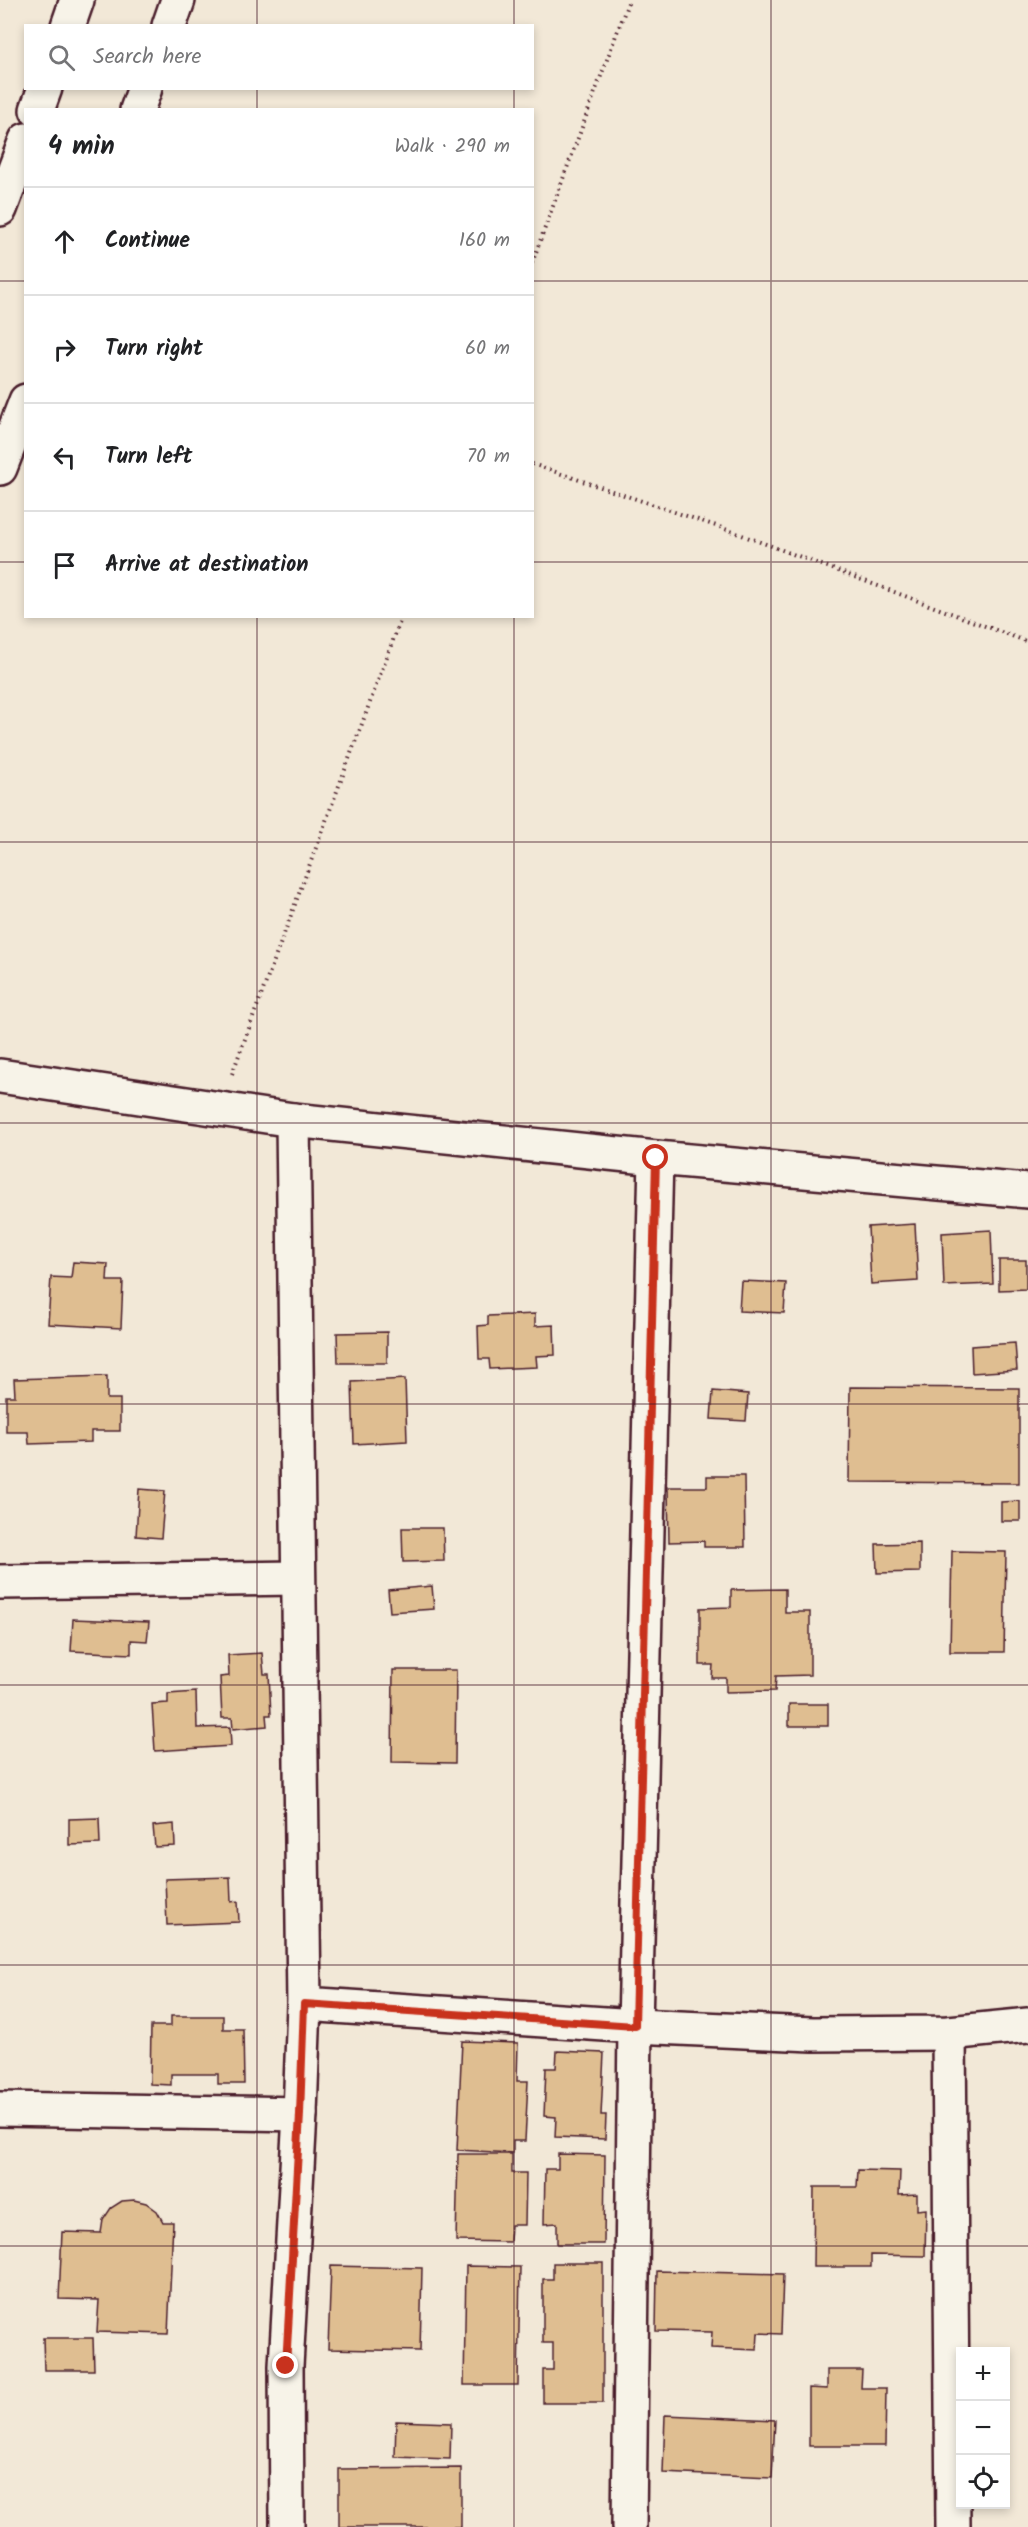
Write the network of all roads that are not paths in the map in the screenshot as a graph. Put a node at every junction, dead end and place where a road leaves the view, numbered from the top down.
1 (77, 0) edge
2 (178, 0) edge
3 (69, 24) edge
4 (170, 24) edge
5 (44, 90) edge
6 (144, 90) edge
7 (38, 108) edge
8 (138, 108) edge
9 (24, 145) edge
10 (0, 209) edge
11 (24, 406) edge
12 (0, 468) edge
13 (0, 1076) edge
14 (292, 1120) junction
15 (656, 1158) junction
16 (1028, 1191) edge
17 (297, 1578) junction
18 (0, 1582) edge
19 (304, 2004) junction
20 (1028, 2025) edge
21 (635, 2026) junction
22 (949, 2033) junction
23 (0, 2109) edge
24 (300, 2114) junction
25 (287, 2527) edge
26 (629, 2527) edge
27 (953, 2527) edge

1 - 3 main road
2 - 4 main road
5 - 7 main road
6 - 8 main road
9 - 10 main road
11 - 12 main road
13 - 14 main road
14 - 15 main road
14 - 17 main road
15 - 16 main road
15 - 21 main road
17 - 18 main road
17 - 19 main road
19 - 21 main road
19 - 24 main road
20 - 22 main road
21 - 22 main road
21 - 26 main road
22 - 27 main road
23 - 24 main road
24 - 25 main road

